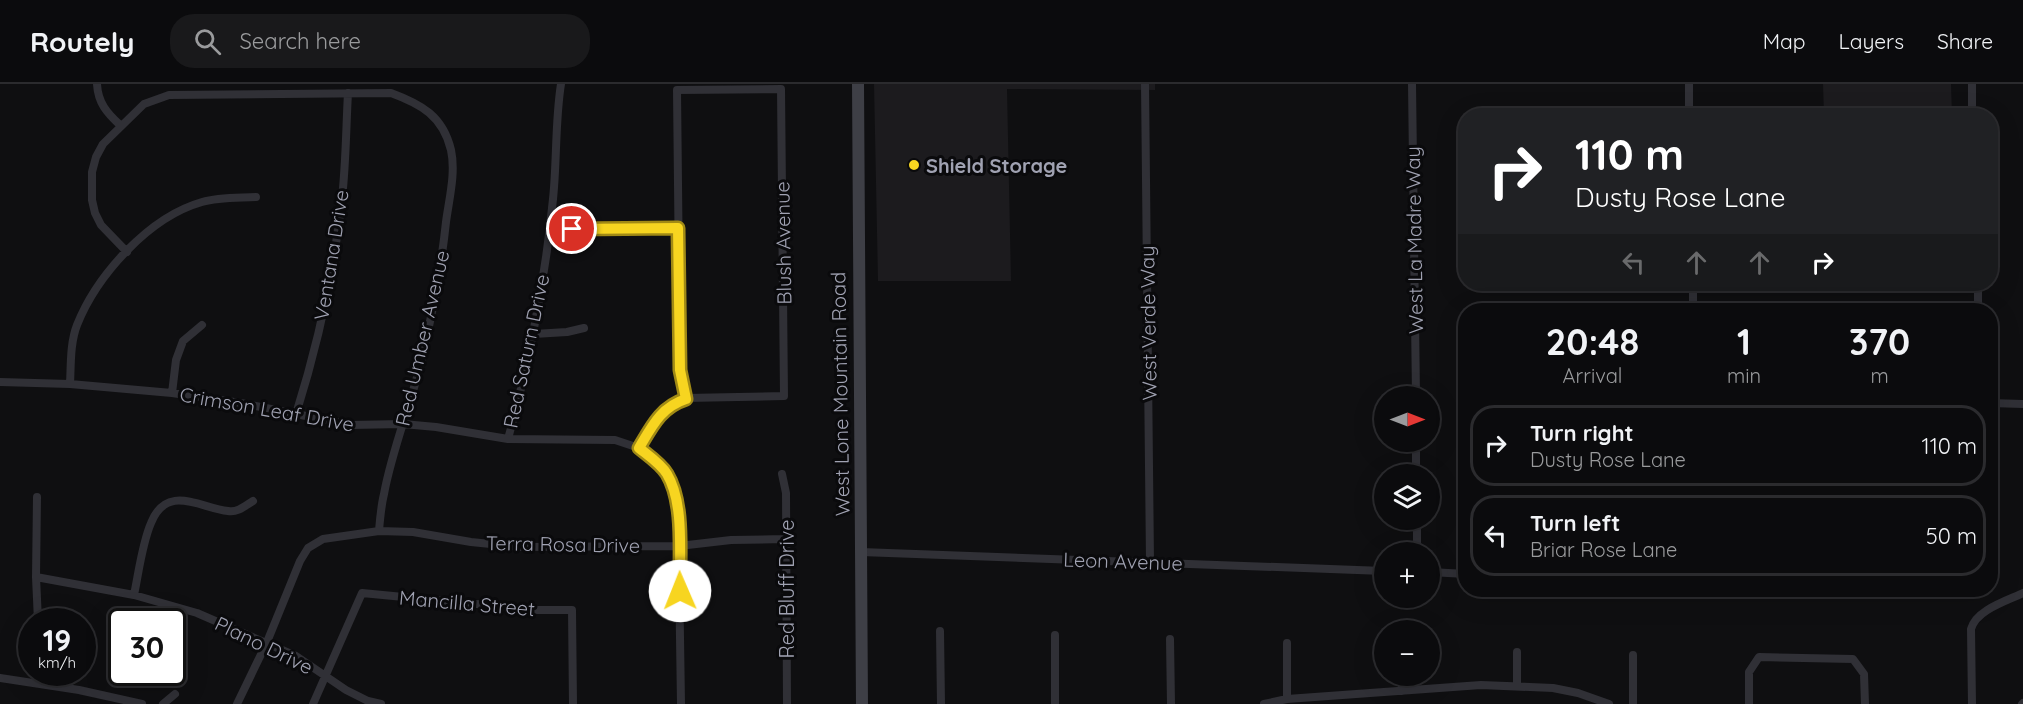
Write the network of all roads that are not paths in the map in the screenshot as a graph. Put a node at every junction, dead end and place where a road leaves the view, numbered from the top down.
1 (97, 84) edge
2 (561, 84) edge
3 (858, 84) edge
4 (1145, 84) edge
5 (1412, 84) edge
6 (1689, 84) edge
7 (1971, 84) edge
8 (348, 93) junction
9 (1689, 108) edge
10 (1972, 108) edge
11 (120, 125) junction
12 (256, 197) dead end
13 (678, 228) junction
14 (550, 229) junction
15 (127, 252) junction
16 (202, 325) dead end
17 (584, 328) dead end
18 (534, 334) junction
19 (0, 382) edge
20 (70, 384) junction
21 (1416, 386) edge
22 (172, 393) junction
23 (686, 399) junction
24 (1998, 404) edge
25 (2023, 404) edge
26 (296, 414) junction
27 (403, 424) junction
28 (508, 438) junction
29 (639, 448) junction
30 (782, 474) dead end
31 (37, 496) dead end
32 (253, 501) dead end
33 (379, 531) junction
34 (786, 539) junction
35 (679, 546) junction
36 (861, 552) junction
37 (1150, 562) junction
38 (1374, 571) edge
39 (1440, 573) edge
40 (1458, 574) edge
41 (36, 577) junction
42 (2023, 593) edge
43 (134, 595) junction
44 (37, 608) edge
45 (940, 631) dead end
46 (1055, 635) dead end
47 (1170, 639) dead end
48 (267, 642) junction
49 (1287, 643) dead end
50 (1517, 652) dead end
51 (1633, 655) dead end
52 (325, 676) junction
53 (0, 678) edge
54 (18, 680) edge
55 (1517, 685) junction
56 (51, 686) edge
57 (1402, 686) edge
58 (1402, 691) junction
59 (175, 694) dead end
60 (1287, 699) junction
61 (142, 704) edge
62 (163, 704) edge
63 (237, 704) edge
64 (313, 704) edge
65 (381, 704) edge
66 (573, 704) edge
67 (681, 704) edge
68 (787, 704) edge
69 (862, 704) edge
70 (941, 704) edge
71 (1055, 704) edge
72 (1171, 704) edge
73 (1263, 704) edge
74 (1609, 704) edge
75 (1633, 704) edge
76 (1749, 704) edge
77 (1865, 704) edge
78 (1972, 704) edge

1 - 11 street
2 - 14 street, Red Saturn Drive
3 - 36 main road, West Lone Mountain Road
4 - 37 street, West Verde Way
5 - 21 street, West La Madre Way
6 - 9 street
7 - 10 street
8 - 11 street
8 - 26 street, Ventana Drive
8 - 27 street, Red Umber Avenue
11 - 15 street
12 - 15 street
13 - 14 street
13 - 23 street
13 - 23 street, Blush Avenue
14 - 18 street, Red Saturn Drive
15 - 20 street
16 - 22 street
17 - 18 street
18 - 28 street, Red Saturn Drive
19 - 20 street, Crimson Leaf Drive
20 - 22 street, Crimson Leaf Drive
22 - 26 street, Crimson Leaf Drive
23 - 29 street
24 - 25 street
26 - 27 street, Crimson Leaf Drive
27 - 28 street, Crimson Leaf Drive
27 - 33 street, Red Umber Avenue
28 - 29 street, Crimson Leaf Drive
29 - 35 street
30 - 34 street, Red Bluff Drive
31 - 41 street
32 - 43 street
33 - 35 street, Terra Rosa Drive
33 - 48 street, Terra Rosa Drive
34 - 35 street, Terra Rosa Drive
34 - 68 street, Red Bluff Drive
35 - 67 street
36 - 37 street, Leon Avenue
36 - 69 main road, West Lone Mountain Road
37 - 38 street, Leon Avenue
39 - 40 street
41 - 43 street, Plano Drive
41 - 44 street
42 - 78 street
43 - 48 street, Plano Drive
45 - 70 street
46 - 71 street
47 - 72 street
48 - 52 street, Plano Drive
48 - 63 street
49 - 60 street
50 - 55 street
51 - 75 street
52 - 64 street
52 - 65 street, Plano Drive
52 - 66 street, Mancilla Street
53 - 54 street
55 - 58 street
55 - 74 street
56 - 61 street
57 - 58 street
58 - 60 street
59 - 62 street
60 - 73 street
76 - 77 street

